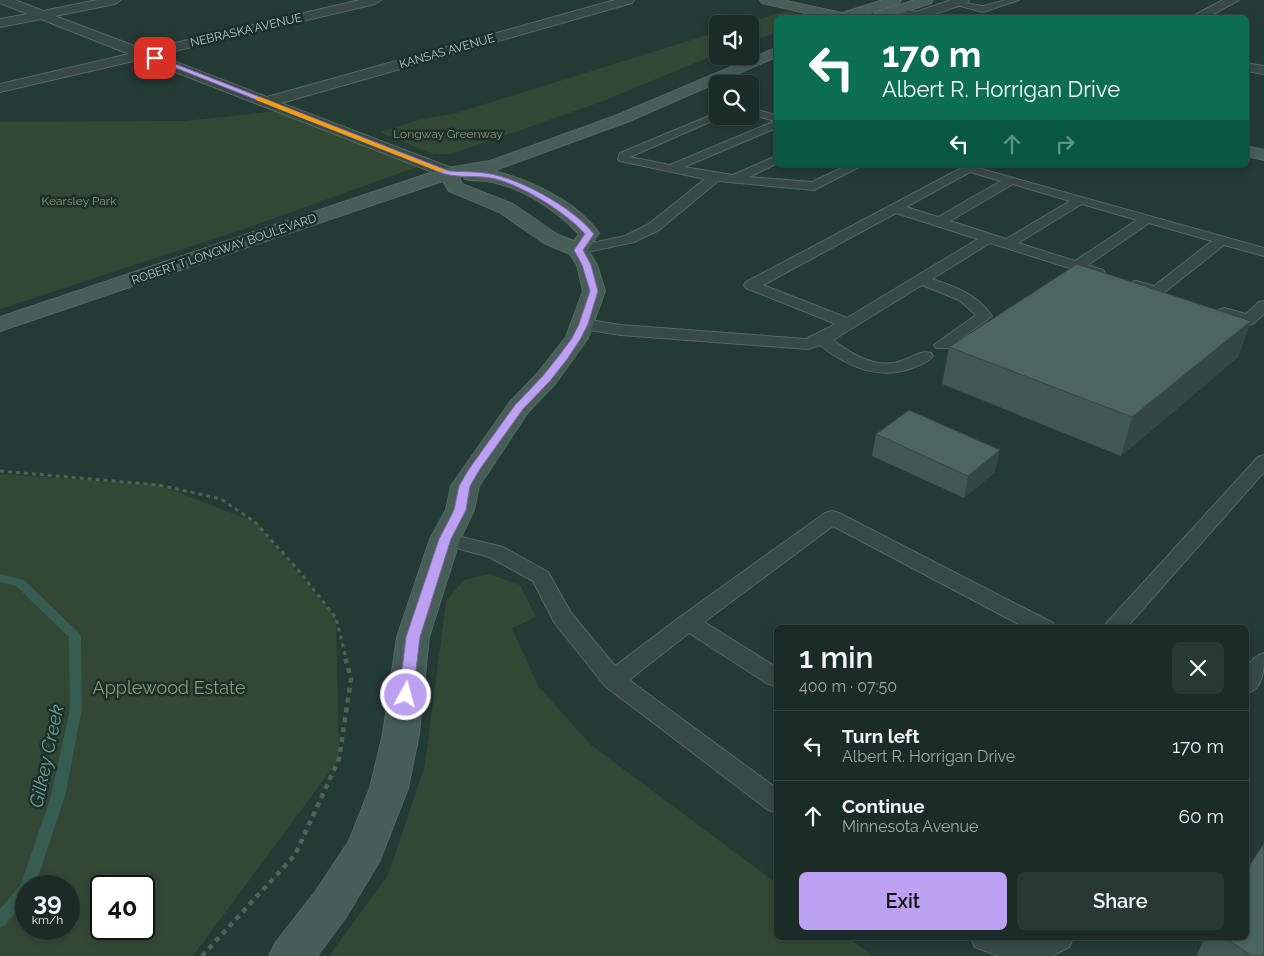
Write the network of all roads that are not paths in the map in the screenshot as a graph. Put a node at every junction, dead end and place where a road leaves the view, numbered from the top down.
1 (4, 0) edge
2 (115, 0) edge
3 (375, 0) edge
4 (628, 0) edge
5 (766, 0) edge
6 (927, 0) edge
7 (1014, 0) edge
8 (1233, 0) edge
9 (958, 2) edge
10 (895, 5) edge
11 (42, 15) junction
12 (834, 15) edge
13 (852, 15) edge
14 (879, 15) edge
15 (916, 15) edge
16 (921, 15) edge
17 (1201, 15) edge
18 (0, 23) edge
19 (774, 41) edge
20 (759, 46) edge
21 (774, 53) edge
22 (144, 54) junction
23 (1249, 68) edge
24 (1264, 70) edge
25 (693, 72) dead end
26 (0, 88) edge
27 (266, 102) junction
28 (759, 113) edge
29 (774, 117) edge
30 (709, 120) edge
31 (774, 125) edge
32 (520, 139) dead end
33 (483, 152) dead end
34 (1249, 152) edge
35 (1264, 155) edge
36 (774, 161) edge
37 (852, 167) edge
38 (670, 169) junction
39 (448, 173) junction
40 (714, 177) junction
41 (734, 180) junction
42 (1012, 180) junction
43 (1080, 200) junction
44 (896, 208) junction
45 (1147, 219) junction
46 (939, 222) junction
47 (989, 238) junction
48 (1222, 240) junction
49 (1007, 244) junction
50 (578, 250) junction
51 (1264, 252) edge
52 (1077, 266) junction
53 (920, 280) junction
54 (1156, 292) junction
55 (1175, 298) edge
56 (1264, 305) edge
57 (1212, 309) edge
58 (0, 324) edge
59 (583, 324) junction
60 (849, 324) junction
61 (822, 339) junction
62 (942, 345) dead end
63 (925, 356) dead end
64 (1264, 461) edge
65 (445, 539) junction
66 (688, 622) junction
67 (1039, 625) edge
68 (1116, 625) edge
69 (1264, 662) edge
70 (774, 677) edge
71 (613, 680) junction
72 (1249, 682) edge
73 (774, 801) edge
74 (991, 940) edge
75 (1055, 940) edge
76 (291, 956) edge

1 - 11 street
2 - 11 street
3 - 22 street, NEBRASKA AVENUE
4 - 27 street, KANSAS AVENUE
5 - 12 street
6 - 10 street
7 - 9 lane
8 - 17 street
9 - 16 street
10 - 13 street
10 - 14 street
10 - 15 street
11 - 18 street
11 - 22 street
19 - 20 street
21 - 39 street, ROBERT T LONGWAY BOULEVARD
22 - 26 street, NEBRASKA AVENUE
22 - 27 street
23 - 24 street
25 - 32 street
27 - 39 street
28 - 29 lane
30 - 38 lane
31 - 38 lane
33 - 39 street, ROBERT T LONGWAY BOULEVARD
34 - 35 street
36 - 41 lane
37 - 41 lane
38 - 40 lane
39 - 50 street
39 - 50 street
39 - 58 street, ROBERT T LONGWAY BOULEVARD
40 - 41 lane
40 - 50 lane
42 - 43 lane
42 - 44 lane
42 - 46 lane
43 - 45 lane
43 - 49 lane
44 - 46 lane
44 - 60 lane
45 - 48 lane
45 - 52 lane
46 - 47 lane
47 - 49 lane
47 - 53 lane
48 - 51 lane
48 - 54 lane
49 - 52 lane
50 - 59 street
52 - 54 lane
53 - 60 lane
53 - 62 lane
54 - 55 lane
56 - 57 lane
59 - 61 lane
59 - 65 street
60 - 61 lane
61 - 63 lane
64 - 68 lane
65 - 71 lane
65 - 76 street
66 - 67 lane
66 - 70 lane
66 - 71 lane
69 - 72 lane
71 - 73 lane
74 - 75 lane

